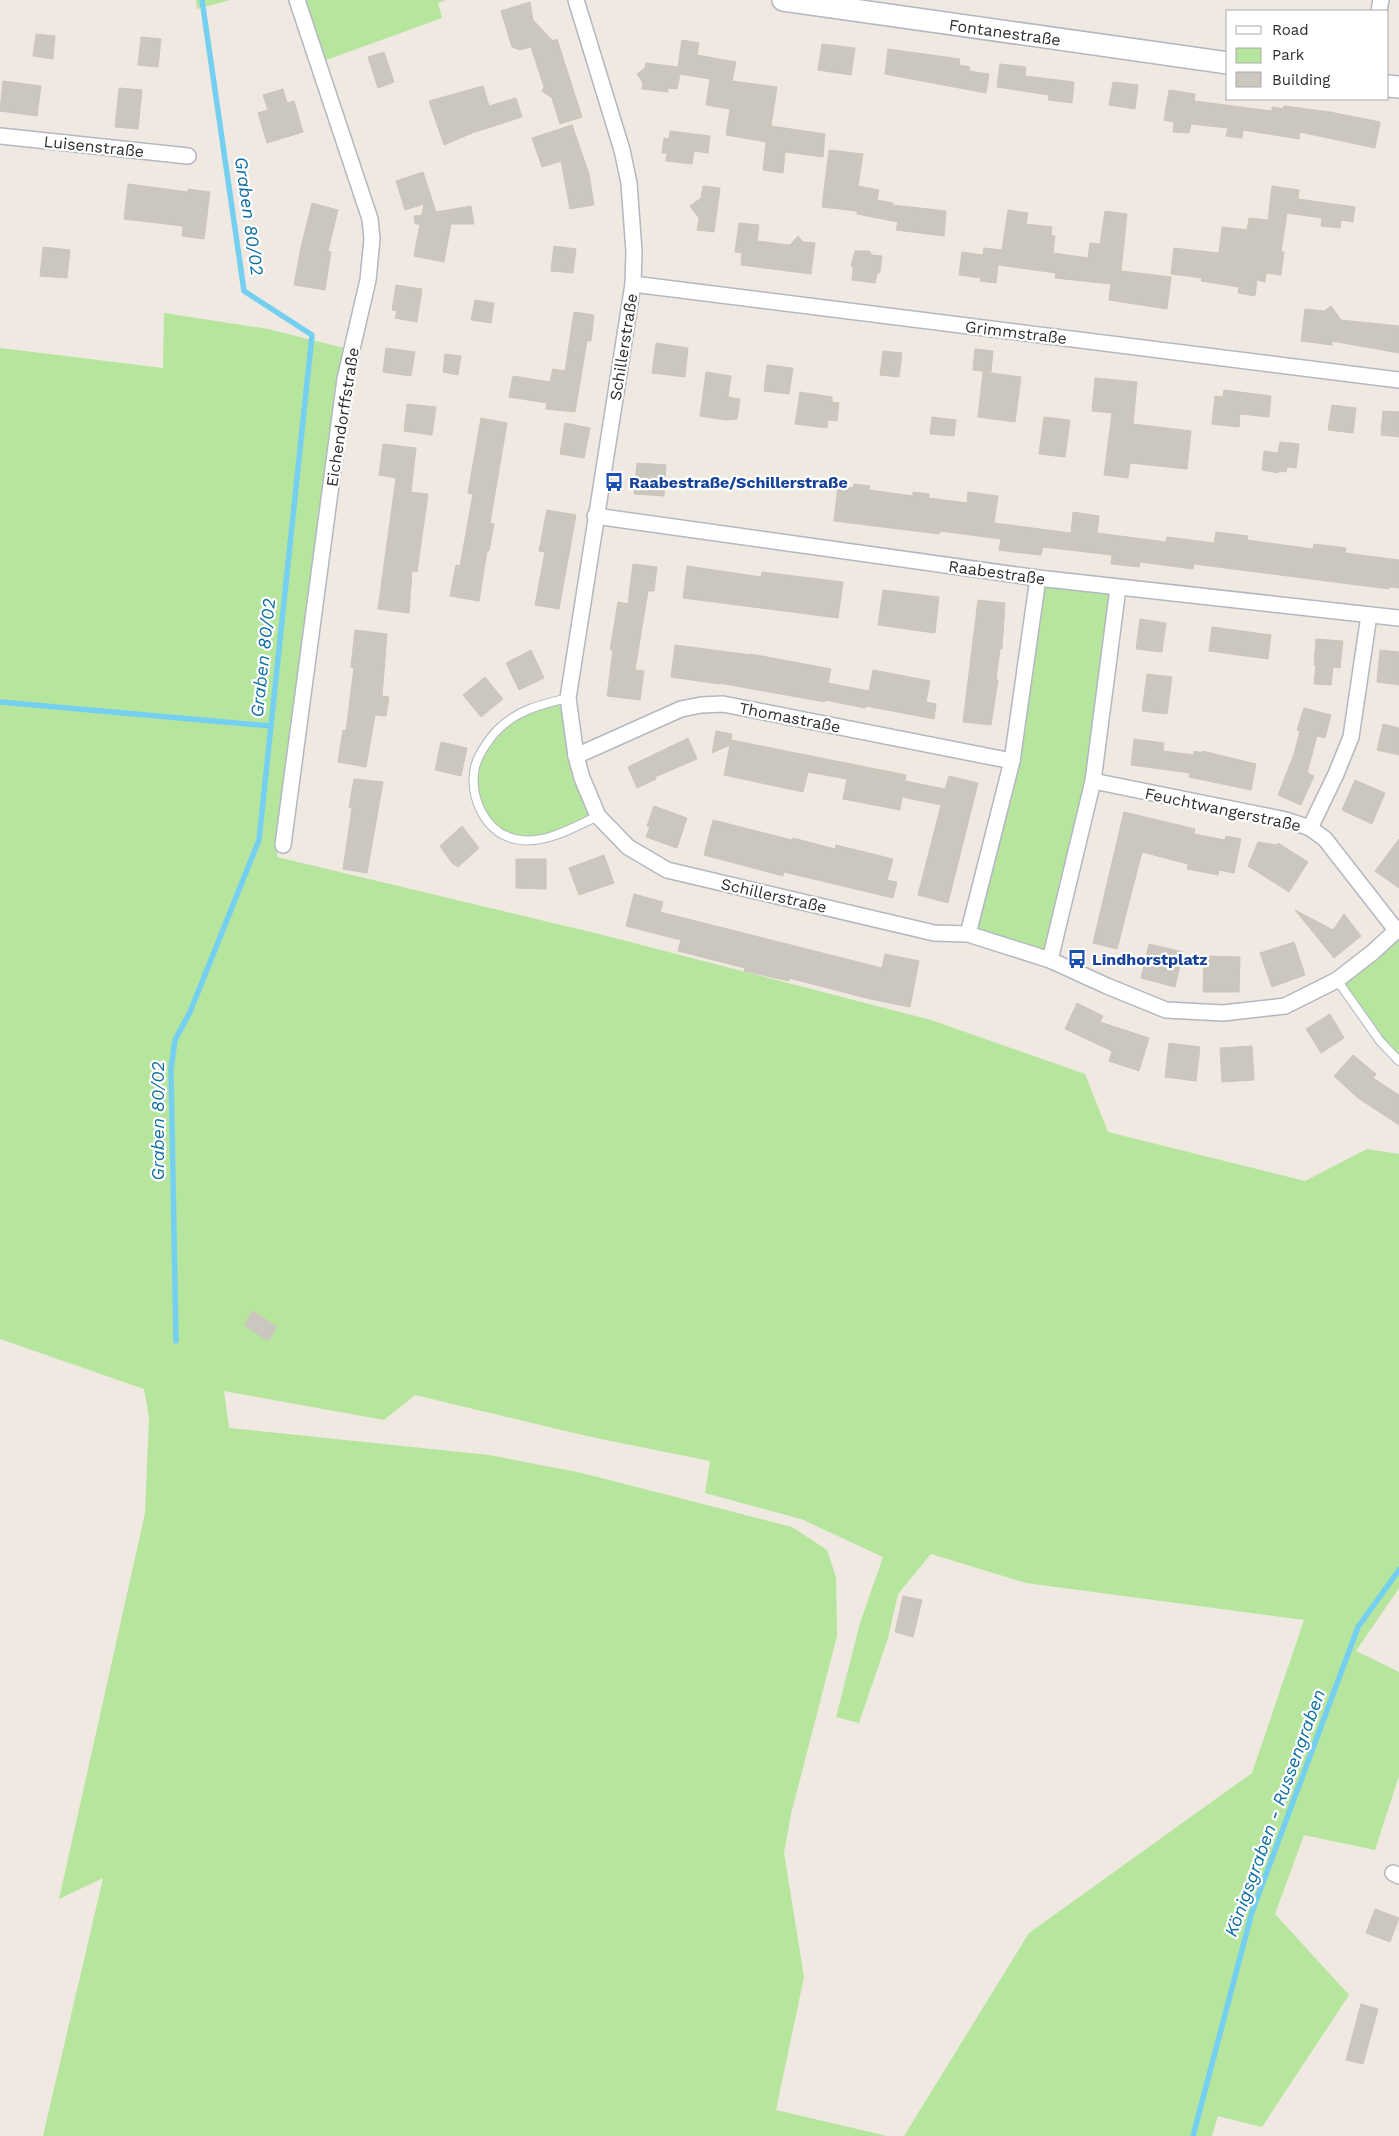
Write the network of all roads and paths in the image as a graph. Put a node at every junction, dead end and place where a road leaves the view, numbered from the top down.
1 (297, 0) edge
2 (576, 0) edge
3 (783, 0) edge
4 (1226, 63) edge
5 (0, 136) edge
6 (188, 156) dead end
7 (633, 284) junction
8 (1399, 380) edge
9 (595, 516) junction
10 (1038, 578) junction
11 (1118, 588) junction
12 (1369, 615) junction
13 (1399, 618) edge
14 (568, 698) junction
15 (576, 756) junction
16 (1012, 761) junction
17 (1093, 781) junction
18 (598, 816) junction
19 (1310, 828) junction
20 (283, 845) dead end
21 (1398, 929) edge
22 (968, 934) junction
23 (1050, 960) junction
24 (1337, 980) junction
25 (1399, 1061) edge

1 - 20 street, Eichendorffstraße
2 - 7 street, Schillerstraße
3 - 4 street, Fontanestraße
5 - 6 street, Luisenstraße
7 - 8 street, Grimmstraße
7 - 9 street, Schillerstraße
9 - 10 street, Raabestraße
9 - 14 street, Schillerstraße
10 - 11 street, Raabestraße
10 - 16 street
11 - 12 street, Raabestraße
11 - 17 street
12 - 13 street, Raabestraße
12 - 19 street
14 - 15 street, Schillerstraße
14 - 18 lane
15 - 16 street, Thomastraße
15 - 18 street, Schillerstraße
16 - 22 street
17 - 19 street, Feuchtwangerstraße
17 - 23 street
18 - 22 street, Schillerstraße
19 - 21 street, Feuchtwangerstraße
21 - 24 street
22 - 23 street
23 - 24 street
24 - 25 lane

